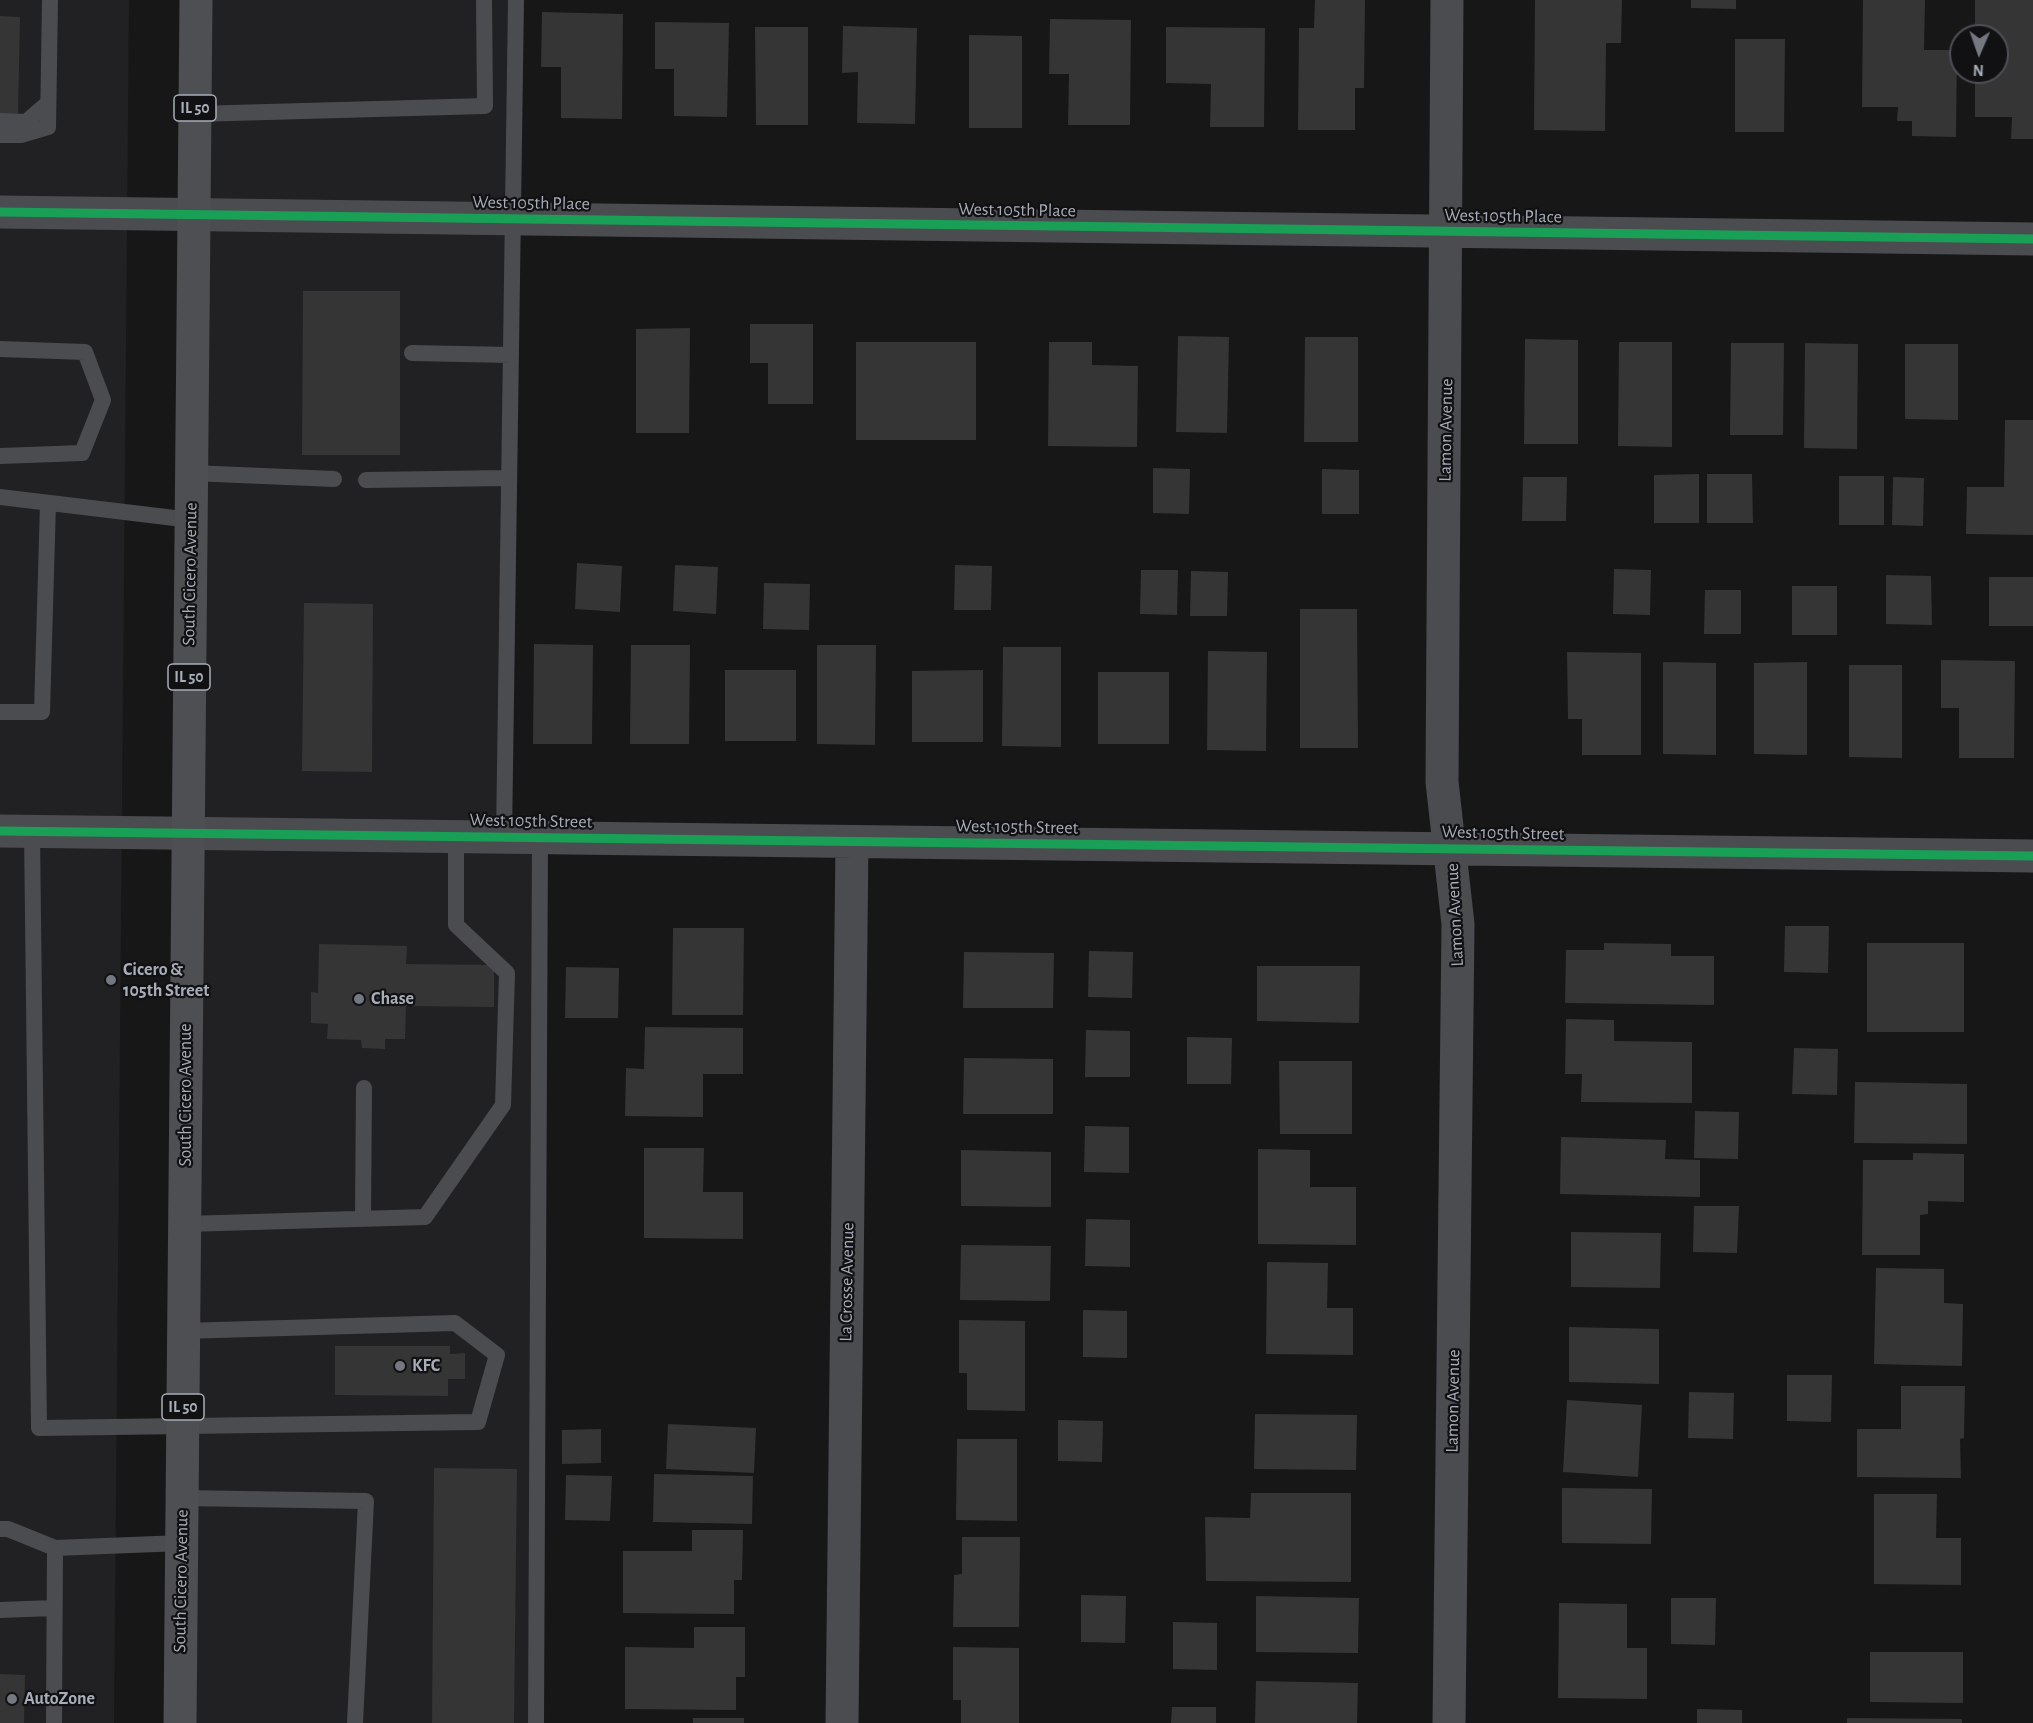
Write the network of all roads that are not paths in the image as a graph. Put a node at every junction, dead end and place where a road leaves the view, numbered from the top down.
1 (50, 0) edge
2 (196, 0) edge
3 (484, 0) edge
4 (516, 0) edge
5 (1447, 0) edge
6 (48, 103) junction
7 (195, 114) junction
8 (0, 121) edge
9 (0, 135) edge
10 (0, 212) edge
11 (194, 215) junction
12 (513, 219) junction
13 (1448, 232) junction
14 (2033, 239) edge
15 (0, 349) edge
16 (412, 353) dead end
17 (511, 355) junction
18 (0, 456) edge
19 (192, 473) junction
20 (509, 478) junction
21 (334, 479) dead end
22 (366, 480) dead end
23 (0, 497) edge
24 (48, 503) junction
25 (191, 520) junction
26 (0, 712) edge
27 (0, 831) edge
28 (32, 832) junction
29 (188, 834) junction
30 (456, 837) junction
31 (504, 837) junction
32 (540, 838) junction
33 (852, 842) junction
34 (1451, 849) junction
35 (2033, 856) edge
36 (364, 1088) dead end
37 (363, 1219) junction
38 (185, 1224) junction
39 (183, 1331) junction
40 (183, 1425) junction
41 (182, 1498) junction
42 (0, 1529) edge
43 (182, 1544) junction
44 (55, 1548) junction
45 (54, 1608) junction
46 (0, 1610) edge
47 (54, 1723) edge
48 (180, 1723) edge
49 (355, 1723) edge
50 (536, 1723) edge
51 (842, 1723) edge
52 (1449, 1723) edge

1 - 6 lane
2 - 7 main road, South Cicero Avenue / IL 50
3 - 7 lane
4 - 12 lane
5 - 13 street, Lamon Avenue
6 - 8 lane
6 - 9 lane
7 - 11 main road, South Cicero Avenue / IL 50
10 - 11 street, West 105th Place
11 - 12 street, West 105th Place
11 - 19 main road, South Cicero Avenue / IL 50
12 - 13 street, West 105th Place
12 - 17 lane
13 - 14 street, West 105th Place
13 - 34 street, Lamon Avenue
15 - 18 lane
16 - 17 lane
17 - 20 lane
19 - 21 lane
19 - 25 main road, South Cicero Avenue / IL 50
20 - 22 lane
20 - 31 lane
23 - 24 lane
24 - 25 lane
24 - 26 lane
25 - 29 main road, South Cicero Avenue / IL 50
27 - 28 street, West 105th Street
28 - 29 street, West 105th Street
28 - 40 lane
29 - 30 street, West 105th Street
29 - 38 main road, South Cicero Avenue / IL 50
30 - 31 street, West 105th Street
30 - 37 lane
31 - 32 street, West 105th Street
32 - 33 street, West 105th Street
32 - 50 lane
33 - 34 street, West 105th Street
33 - 51 street, La Crosse Avenue
34 - 35 street, West 105th Street
34 - 52 street, Lamon Avenue
36 - 37 lane
37 - 38 lane
38 - 39 main road, South Cicero Avenue / IL 50
39 - 40 main road, South Cicero Avenue / IL 50
39 - 40 lane
40 - 41 main road, South Cicero Avenue / IL 50
41 - 43 main road, South Cicero Avenue / IL 50
41 - 49 lane
42 - 44 lane
43 - 44 lane
43 - 48 main road, South Cicero Avenue / IL 50
44 - 45 lane
45 - 46 lane
45 - 47 lane

